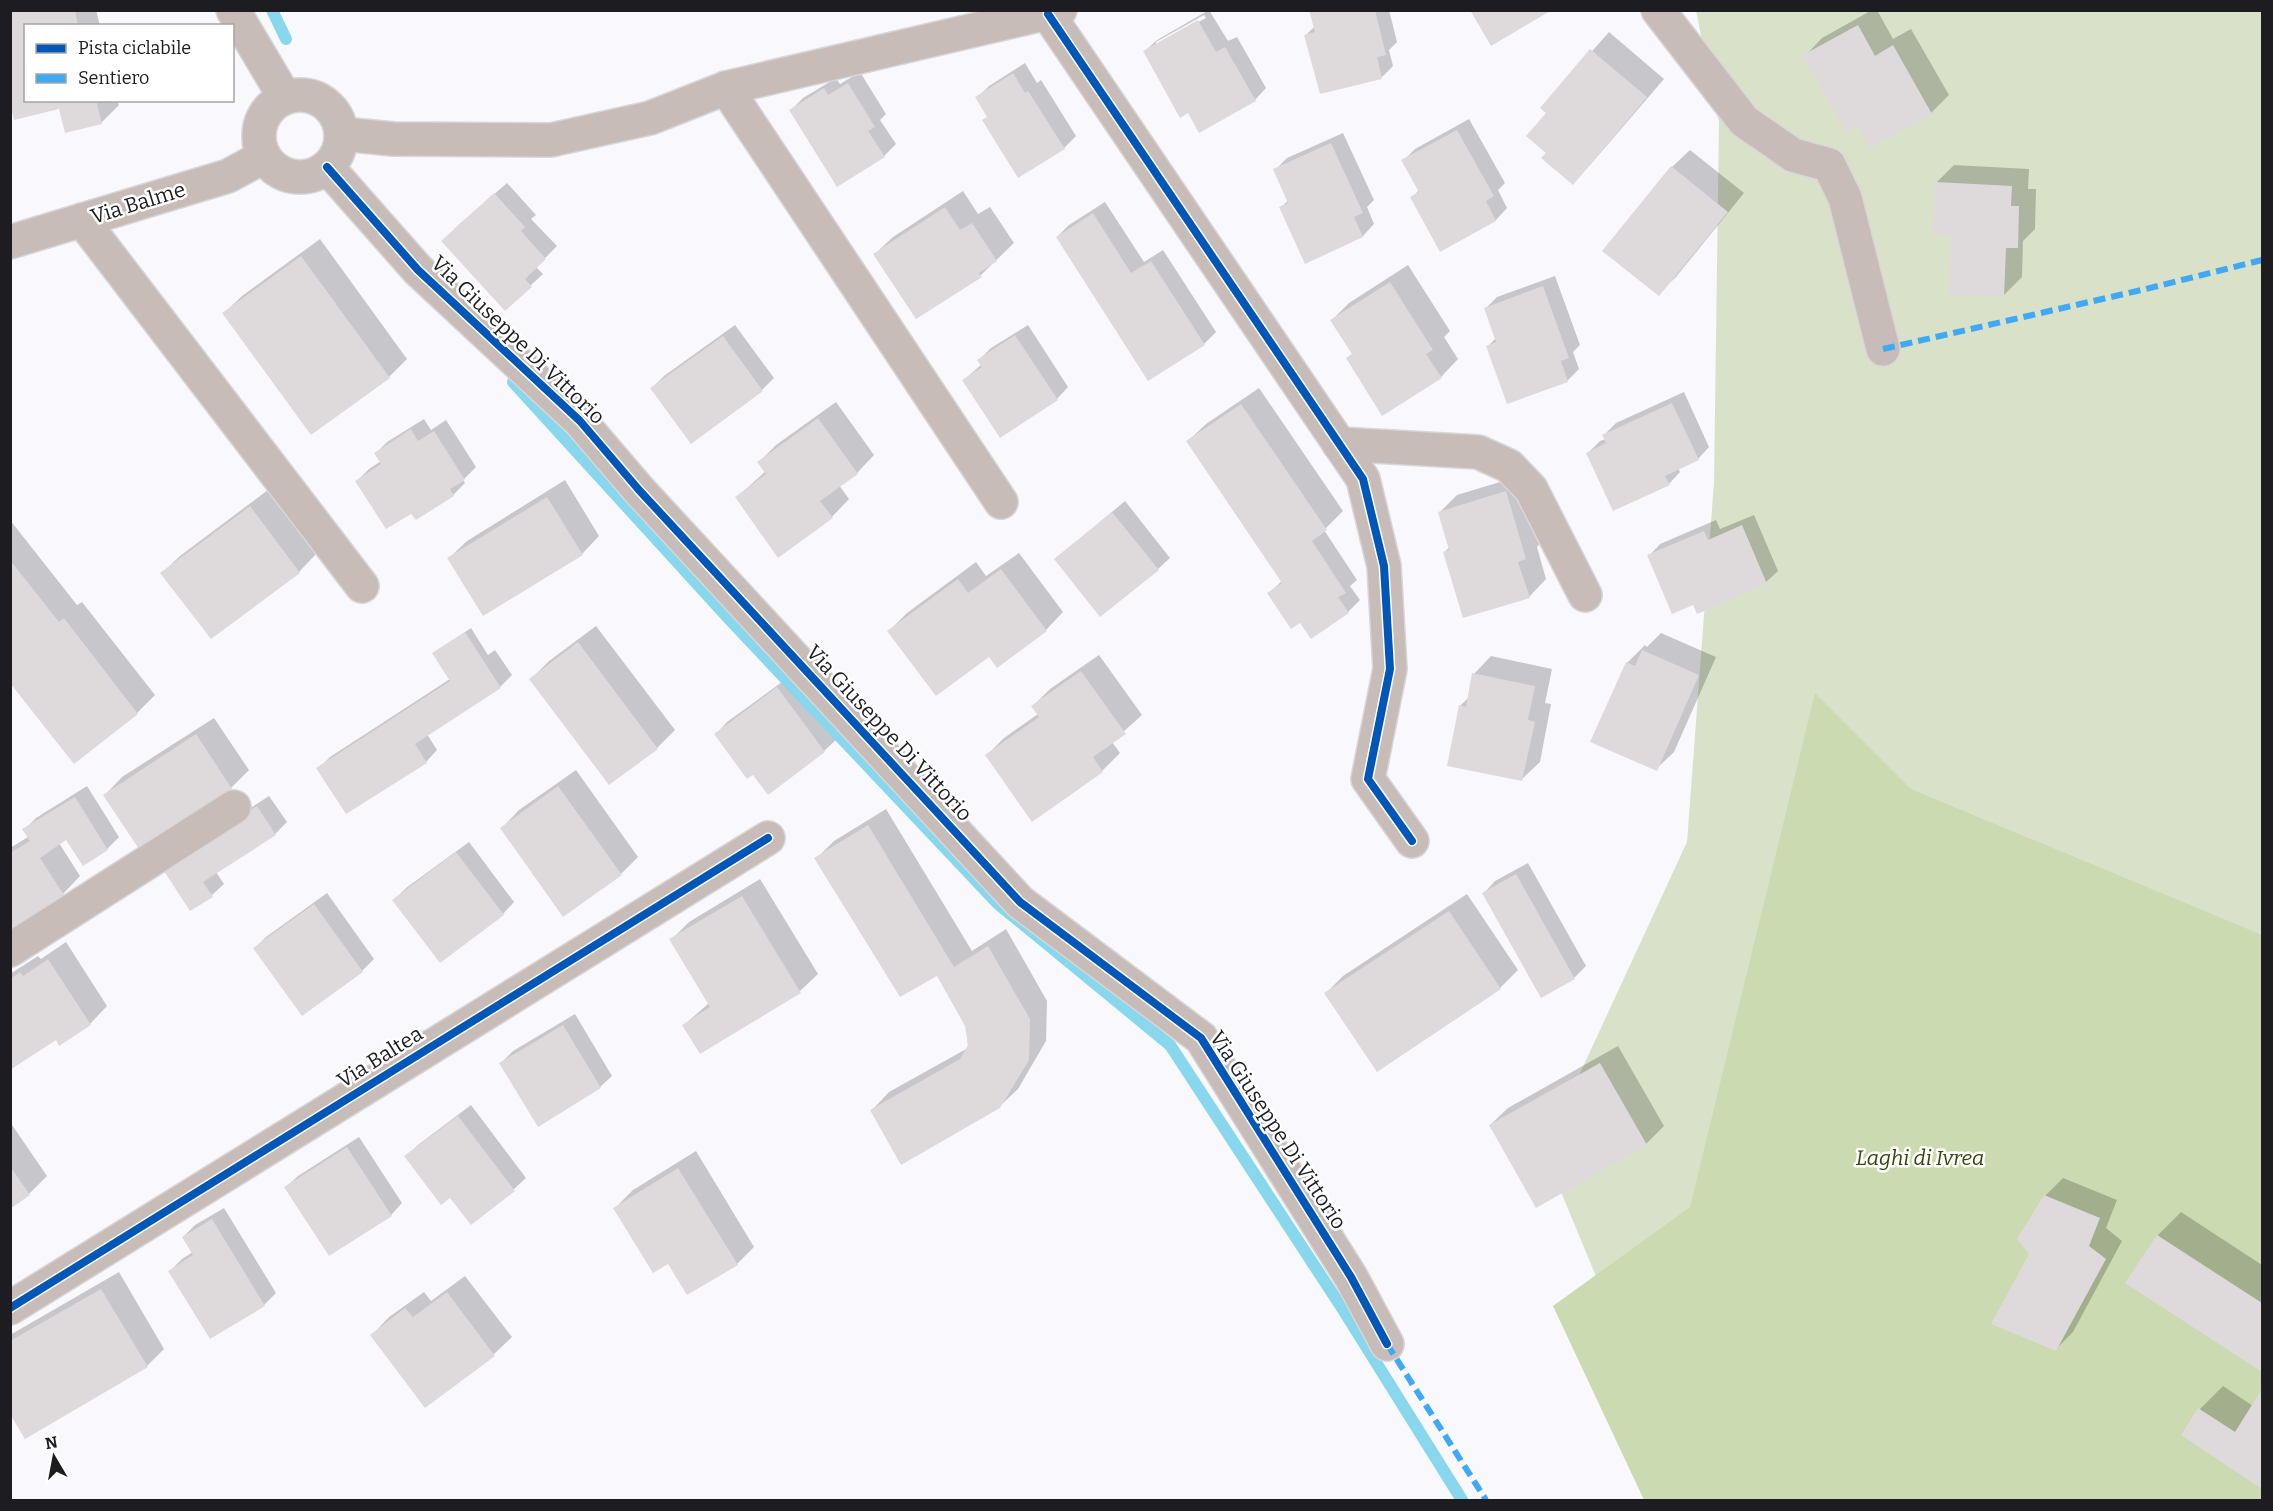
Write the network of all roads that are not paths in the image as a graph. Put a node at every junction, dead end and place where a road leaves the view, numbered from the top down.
1 (233, 10) edge
2 (1658, 10) edge
3 (1054, 12) edge
4 (726, 88) junction
5 (284, 96) junction
6 (342, 134) junction
7 (263, 157) junction
8 (327, 167) junction
9 (82, 220) junction
10 (10, 242) edge
11 (1883, 349) dead end
12 (1339, 444) junction
13 (1001, 502) dead end
14 (362, 586) dead end
15 (1585, 595) dead end
16 (234, 807) dead end
17 (768, 838) dead end
18 (1412, 841) dead end
19 (10, 950) edge
20 (10, 1308) edge
21 (1387, 1344) dead end

1 - 5 street
2 - 11 street
3 - 4 street
3 - 12 street
4 - 6 street
4 - 13 street
5 - 6 street
5 - 7 street
6 - 8 street
7 - 8 street
7 - 9 street, Via Balme
8 - 21 street, Via Giuseppe Di Vittorio
9 - 10 street, Via Balme
9 - 14 street
12 - 15 street
12 - 18 street
16 - 19 street
17 - 20 street, Via Baltea

